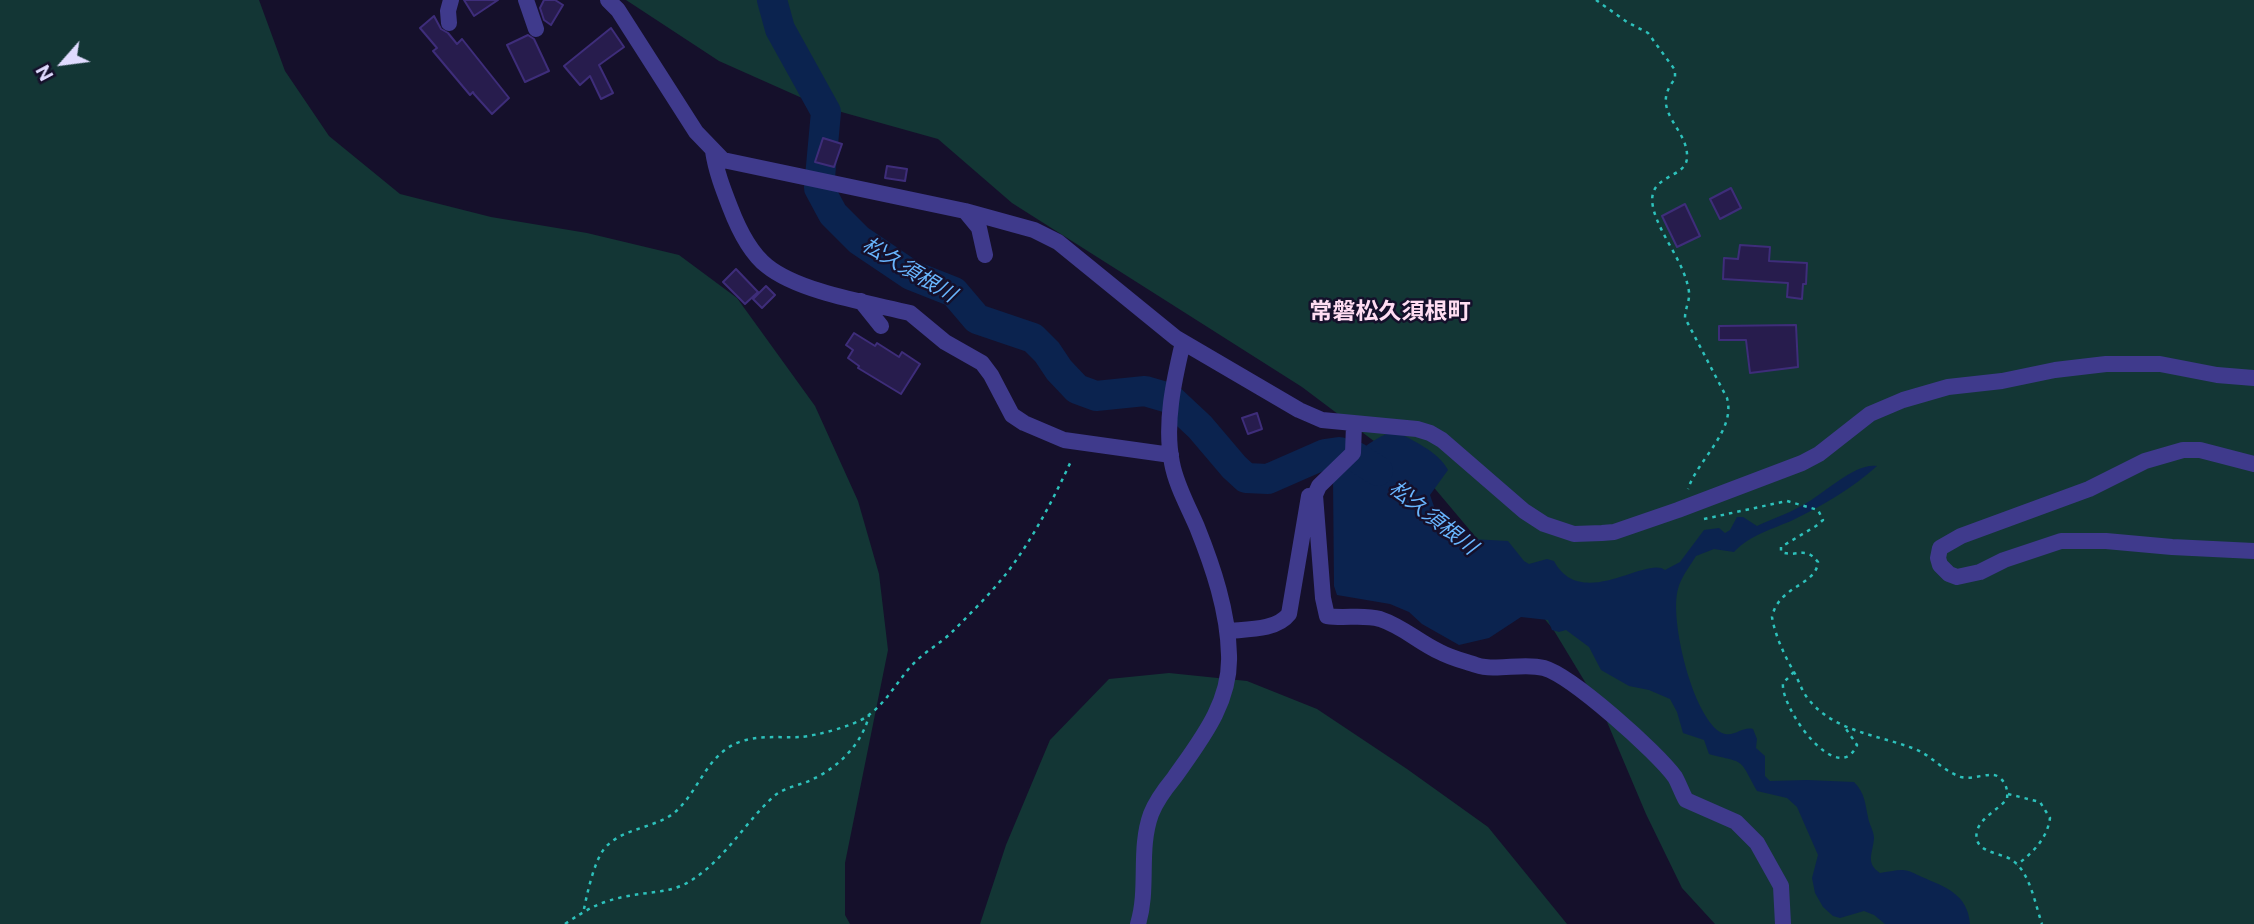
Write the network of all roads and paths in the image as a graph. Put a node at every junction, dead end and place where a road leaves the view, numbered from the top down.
1 (451, 0) edge
2 (526, 0) edge
3 (608, 0) edge
4 (1596, 0) edge
5 (449, 23) dead end
6 (536, 29) dead end
7 (713, 151) junction
8 (965, 211) junction
9 (985, 255) dead end
10 (861, 301) junction
11 (881, 326) dead end
12 (1183, 342) junction
13 (2254, 379) edge
14 (1354, 424) junction
15 (1079, 443) junction
16 (1171, 454) junction
17 (2254, 464) edge
18 (1315, 490) junction
19 (1693, 512) junction
20 (2254, 551) edge
21 (1227, 631) junction
22 (1794, 672) junction
23 (869, 715) junction
24 (1842, 724) junction
25 (2008, 794) junction
26 (2017, 865) junction
27 (584, 909) junction
28 (565, 924) edge
29 (1138, 924) edge
30 (1783, 924) edge
31 (2042, 924) edge

1 - 5 street
2 - 6 street
3 - 7 street
4 - 19 path
7 - 8 street
7 - 10 street
8 - 9 street
8 - 12 street
10 - 11 street
10 - 15 street
12 - 14 street
12 - 16 street
13 - 19 street
14 - 18 street
14 - 19 street
15 - 16 street
15 - 23 path
16 - 21 street
17 - 20 street
18 - 21 street
18 - 30 street
19 - 22 path
21 - 29 street
22 - 24 path
22 - 24 path
23 - 27 path
23 - 27 path
24 - 25 path
25 - 26 path
25 - 26 path
26 - 31 path
27 - 28 path

